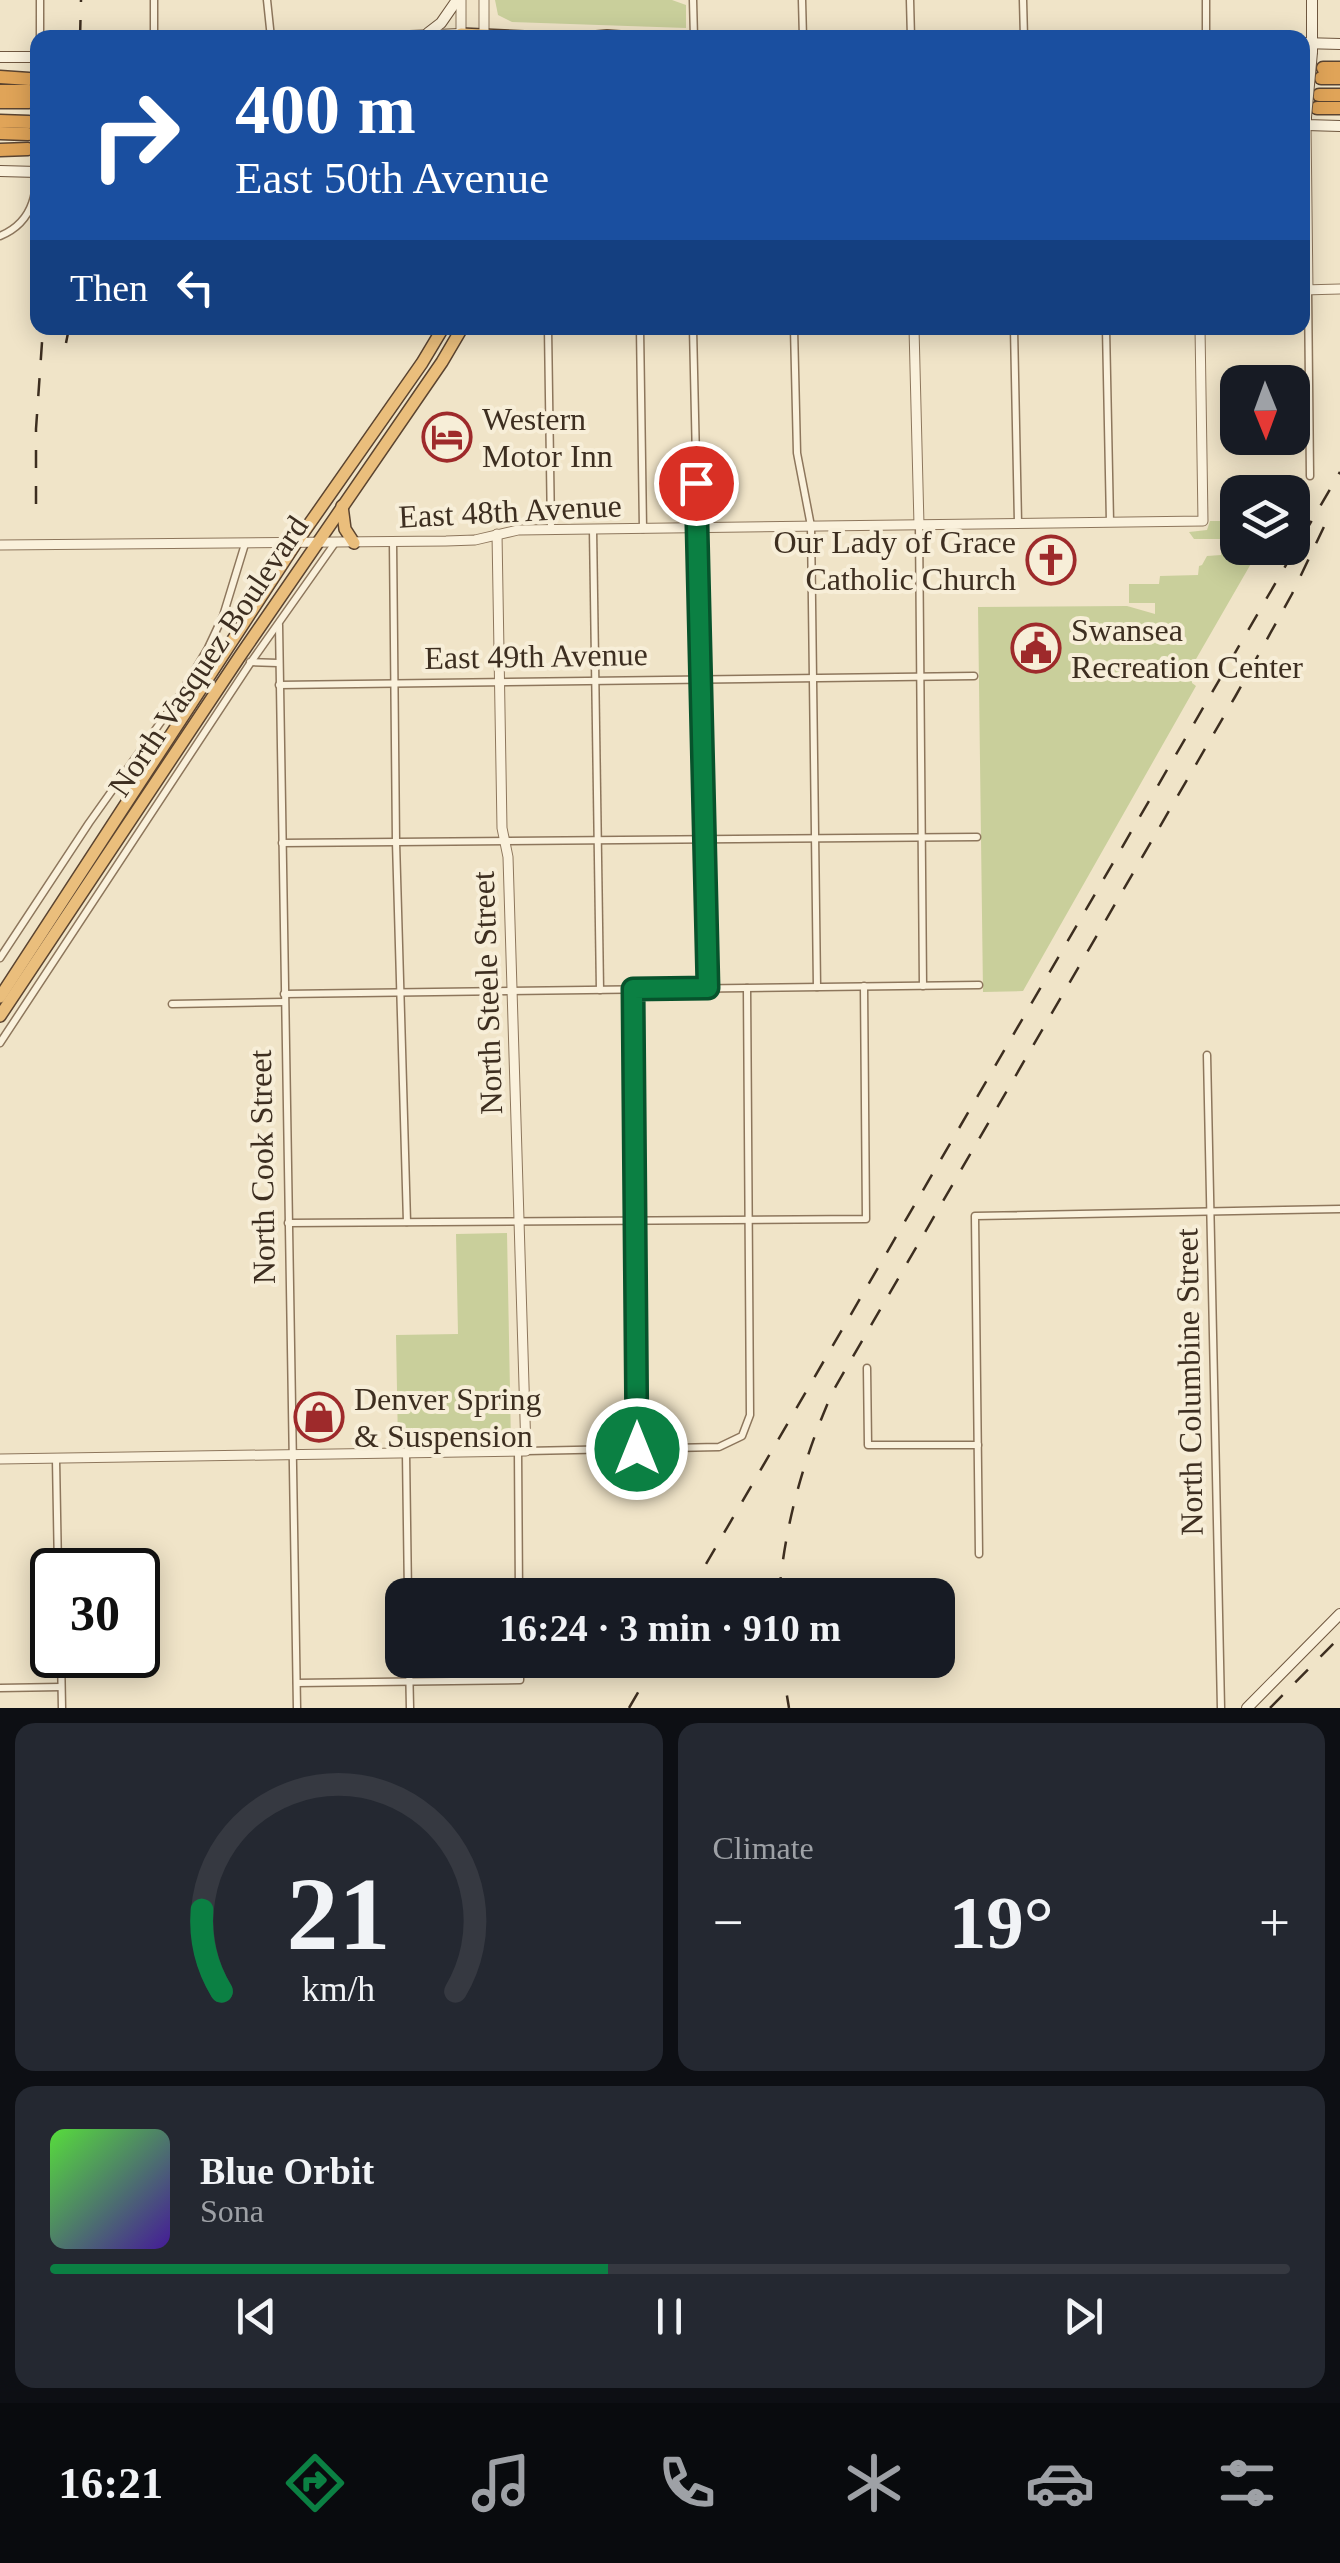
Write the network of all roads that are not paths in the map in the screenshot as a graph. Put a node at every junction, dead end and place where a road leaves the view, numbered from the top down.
1 (40, 0) edge
2 (154, 0) edge
3 (267, 0) edge
4 (459, 0) edge
5 (484, 0) edge
6 (694, 0) edge
7 (802, 0) edge
8 (910, 0) edge
9 (1023, 0) edge
10 (1206, 0) edge
11 (1312, 0) edge
12 (40, 30) edge
13 (154, 30) edge
14 (270, 30) edge
15 (433, 30) edge
16 (460, 30) edge
17 (484, 30) edge
18 (694, 30) edge
19 (803, 30) edge
20 (911, 30) edge
21 (1024, 30) edge
22 (1206, 30) edge
23 (1310, 31) edge
24 (1340, 44) edge
25 (1310, 46) edge
26 (0, 57) edge
27 (30, 58) edge
28 (1340, 68) edge
29 (0, 77) edge
30 (1340, 78) edge
31 (0, 90) edge
32 (29, 91) junction
33 (1340, 94) edge
34 (0, 102) edge
35 (1340, 108) edge
36 (0, 121) edge
37 (1310, 123) edge
38 (1340, 126) edge
39 (0, 133) edge
40 (0, 150) edge
41 (30, 153) edge
42 (0, 171) edge
43 (30, 172) edge
44 (30, 209) edge
45 (0, 236) edge
46 (1310, 290) edge
47 (1340, 290) edge
48 (439, 335) edge
49 (458, 335) edge
50 (548, 335) edge
51 (640, 335) edge
52 (694, 335) edge
53 (794, 335) edge
54 (914, 335) edge
55 (1014, 335) edge
56 (1106, 335) edge
57 (1200, 335) edge
58 (1306, 335) edge
59 (1310, 475) edge
60 (342, 506) junction
61 (1110, 522) junction
62 (1018, 523) junction
63 (920, 525) junction
64 (811, 526) junction
65 (697, 528) junction
66 (593, 529) junction
67 (643, 529) junction
68 (552, 530) junction
69 (497, 534) junction
70 (393, 542) junction
71 (318, 543) junction
72 (334, 543) junction
73 (354, 543) junction
74 (245, 544) junction
75 (296, 544) junction
76 (0, 545) edge
77 (278, 626) junction
78 (245, 659) junction
79 (278, 663) junction
80 (921, 676) junction
81 (974, 676) dead end
82 (812, 678) junction
83 (701, 679) junction
84 (595, 680) junction
85 (500, 681) junction
86 (395, 683) junction
87 (279, 685) junction
88 (922, 837) junction
89 (977, 837) dead end
90 (814, 838) junction
91 (704, 839) junction
92 (598, 840) junction
93 (396, 842) junction
94 (505, 842) junction
95 (282, 843) junction
96 (0, 958) edge
97 (980, 985) dead end
98 (864, 986) junction
99 (923, 986) junction
100 (817, 987) junction
101 (708, 988) junction
102 (747, 988) junction
103 (633, 989) junction
104 (600, 990) junction
105 (512, 991) junction
106 (401, 992) junction
107 (0, 997) edge
108 (284, 998) junction
109 (172, 1004) dead end
110 (0, 1016) edge
111 (0, 1043) edge
112 (1207, 1055) dead end
113 (1340, 1209) edge
114 (1210, 1212) junction
115 (635, 1220) junction
116 (748, 1220) junction
117 (407, 1222) junction
118 (518, 1222) junction
119 (288, 1223) junction
120 (867, 1368) dead end
121 (978, 1445) junction
122 (637, 1449) junction
123 (522, 1451) junction
124 (406, 1453) junction
125 (292, 1455) junction
126 (56, 1458) junction
127 (0, 1460) edge
128 (58, 1548) edge
129 (980, 1554) dead end
130 (408, 1578) edge
131 (519, 1578) edge
132 (1340, 1614) edge
133 (62, 1678) edge
134 (410, 1678) edge
135 (520, 1678) edge
136 (410, 1681) junction
137 (297, 1683) junction
138 (62, 1687) junction
139 (0, 1688) edge
140 (62, 1708) edge
141 (297, 1708) edge
142 (410, 1708) edge
143 (1221, 1708) edge
144 (1247, 1708) edge

1 - 12 street
2 - 13 street
3 - 14 street
4 - 15 main road
4 - 16 street
5 - 17 street
6 - 18 street
7 - 19 street
8 - 20 street
9 - 21 street
10 - 22 street
11 - 23 main road
24 - 25 main road
26 - 27 main road
28 - 30 highway
29 - 32 highway
31 - 32 highway
32 - 34 highway
33 - 35 highway
36 - 39 highway
37 - 38 main road
40 - 41 highway
42 - 43 main road
44 - 45 street
46 - 47 street
48 - 75 highway, North Vasquez Boulevard
49 - 60 highway, North Vasquez Boulevard
50 - 68 street
51 - 67 street
52 - 65 street
53 - 64 street
54 - 63 street
55 - 62 street
56 - 61 street
57 - 61 street, East 48th Avenue
58 - 59 street
60 - 71 highway, North Vasquez Boulevard
60 - 73 highway
61 - 62 street, East 48th Avenue
62 - 63 street, East 48th Avenue
63 - 64 street, East 48th Avenue
63 - 80 street
64 - 65 street, East 48th Avenue
64 - 82 street
65 - 67 street, East 48th Avenue
65 - 83 street
66 - 67 street, East 48th Avenue
66 - 68 street, East 48th Avenue
66 - 84 street
68 - 69 street, East 48th Avenue
69 - 70 street, East 48th Avenue
69 - 85 street, North Steele Street
70 - 73 street, East 48th Avenue
70 - 86 street
71 - 72 street, East 48th Avenue
71 - 75 street, East 48th Avenue
71 - 78 highway, North Vasquez Boulevard
72 - 73 street, East 48th Avenue
72 - 77 street
74 - 75 street, East 48th Avenue
74 - 76 street, East 48th Avenue
74 - 96 street
75 - 107 highway, North Vasquez Boulevard
77 - 78 street
77 - 79 street, North Cook Street
78 - 79 street
78 - 110 highway, North Vasquez Boulevard
78 - 111 street
79 - 87 street, North Cook Street
80 - 81 street, East 49th Avenue
80 - 82 street, East 49th Avenue
80 - 88 street
82 - 83 street, East 49th Avenue
82 - 90 street
83 - 84 street, East 49th Avenue
83 - 91 street
84 - 85 street, East 49th Avenue
84 - 92 street
85 - 86 street, East 49th Avenue
85 - 94 street, North Steele Street
86 - 87 street, East 49th Avenue
86 - 93 street
87 - 95 street, North Cook Street
88 - 89 street
88 - 90 street
88 - 99 street
90 - 91 street
90 - 100 street
91 - 92 street
91 - 101 street
92 - 94 street
92 - 104 street
93 - 94 street
93 - 95 street
93 - 106 street
94 - 105 street, North Steele Street
95 - 108 street, North Cook Street
97 - 99 street
98 - 99 street
98 - 100 street
98 - 116 street
100 - 102 street
101 - 102 street
101 - 103 street
102 - 116 street
103 - 104 street
103 - 115 street
104 - 105 street
105 - 106 street
105 - 118 street, North Steele Street
106 - 108 street
106 - 117 street
108 - 109 street
108 - 119 street, North Cook Street
112 - 114 street, North Columbine Street
113 - 114 street
114 - 121 street
114 - 143 street, North Columbine Street
115 - 116 street
115 - 118 street
115 - 122 street
116 - 122 street
117 - 118 street
117 - 119 street
118 - 123 street, North Steele Street
119 - 125 street, North Cook Street
120 - 121 street
121 - 129 street
122 - 123 street
123 - 124 street
123 - 131 street, North Steele Street
124 - 125 street
124 - 130 street
125 - 126 street
125 - 137 street, North Cook Street
126 - 127 street
126 - 128 street
132 - 144 main road
133 - 138 street
134 - 136 street
135 - 136 street
136 - 137 street
136 - 142 street
137 - 141 street, North Cook Street
138 - 139 street
138 - 140 street

